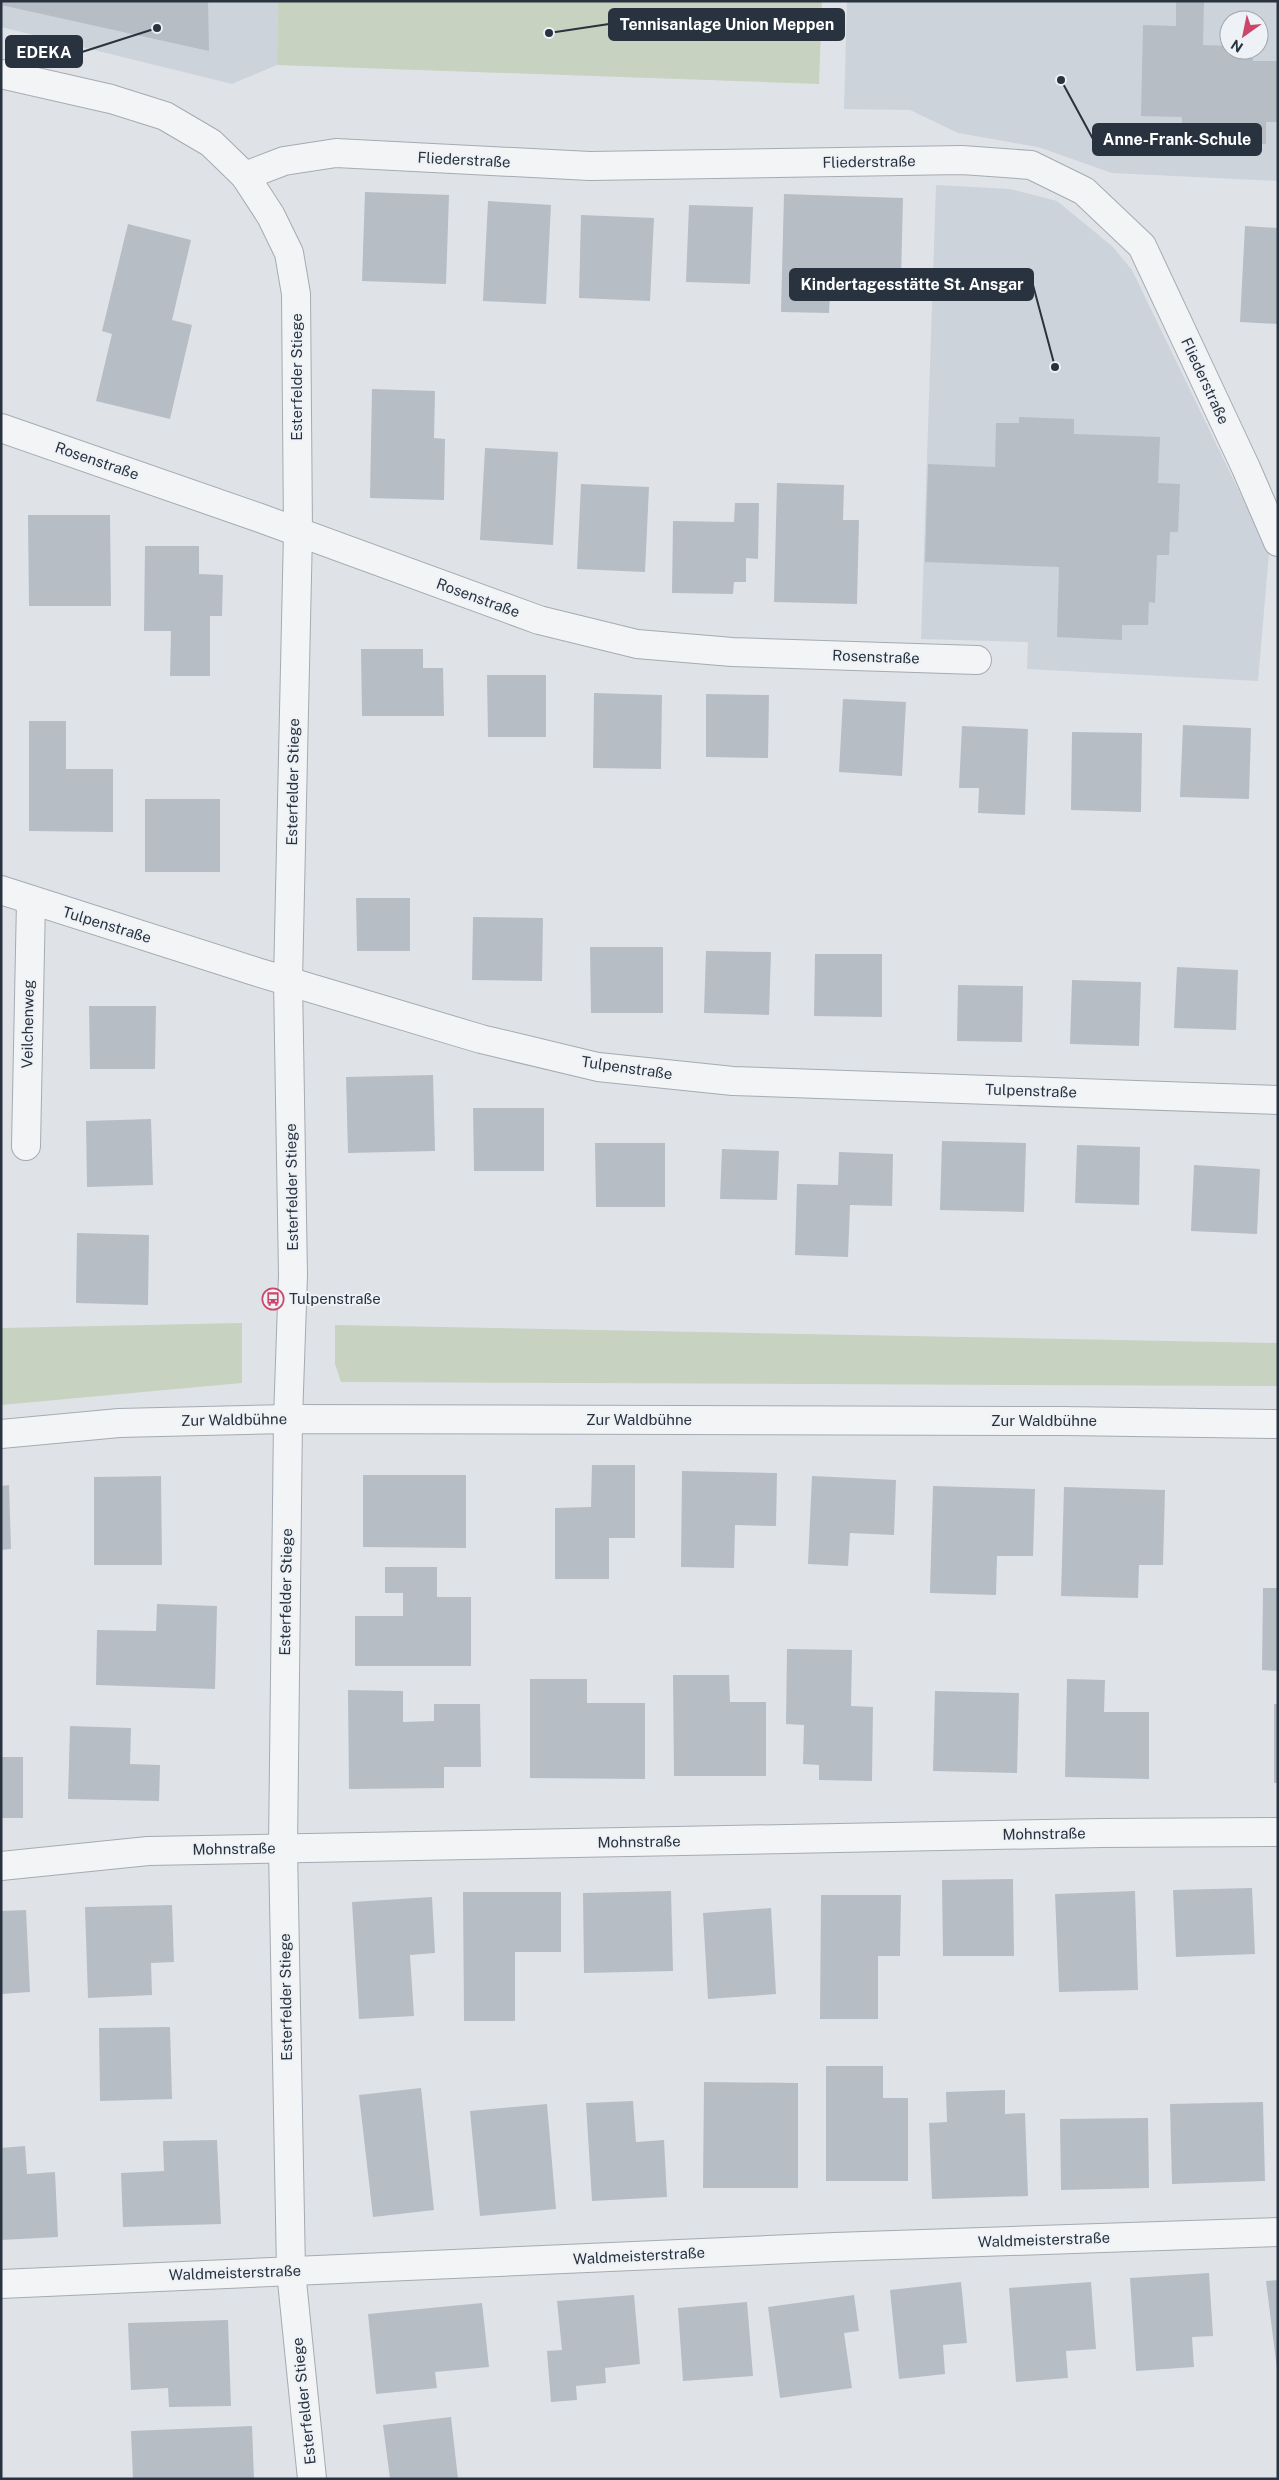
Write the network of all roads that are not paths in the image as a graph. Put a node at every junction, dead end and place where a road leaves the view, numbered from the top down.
1 (1, 74) edge
2 (245, 176) junction
3 (1, 428) edge
4 (298, 532) junction
5 (1278, 542) edge
6 (977, 660) dead end
7 (1, 890) edge
8 (31, 901) junction
9 (288, 981) junction
10 (1278, 1100) edge
11 (26, 1146) dead end
12 (288, 1419) junction
13 (1278, 1424) edge
14 (1, 1434) edge
15 (1278, 1832) edge
16 (283, 1848) junction
17 (1, 1866) edge
18 (1278, 2232) edge
19 (291, 2271) junction
20 (1, 2284) edge
21 (312, 2479) edge

1 - 2 street, Esterfelder Stiege
2 - 4 street, Esterfelder Stiege
2 - 5 street, Fliederstraße
3 - 4 street, Rosenstraße
4 - 6 street, Rosenstraße
4 - 9 street, Esterfelder Stiege
7 - 8 street, Tulpenstraße
8 - 9 street, Tulpenstraße
8 - 11 street, Veilchenweg
9 - 10 street, Tulpenstraße
9 - 12 street, Esterfelder Stiege
12 - 13 street, Zur Waldbühne
12 - 14 street, Zur Waldbühne
12 - 16 street, Esterfelder Stiege
15 - 16 street, Mohnstraße
16 - 17 street, Mohnstraße
16 - 19 street, Esterfelder Stiege
18 - 19 street, Waldmeisterstraße
19 - 20 street, Waldmeisterstraße
19 - 21 street, Esterfelder Stiege

